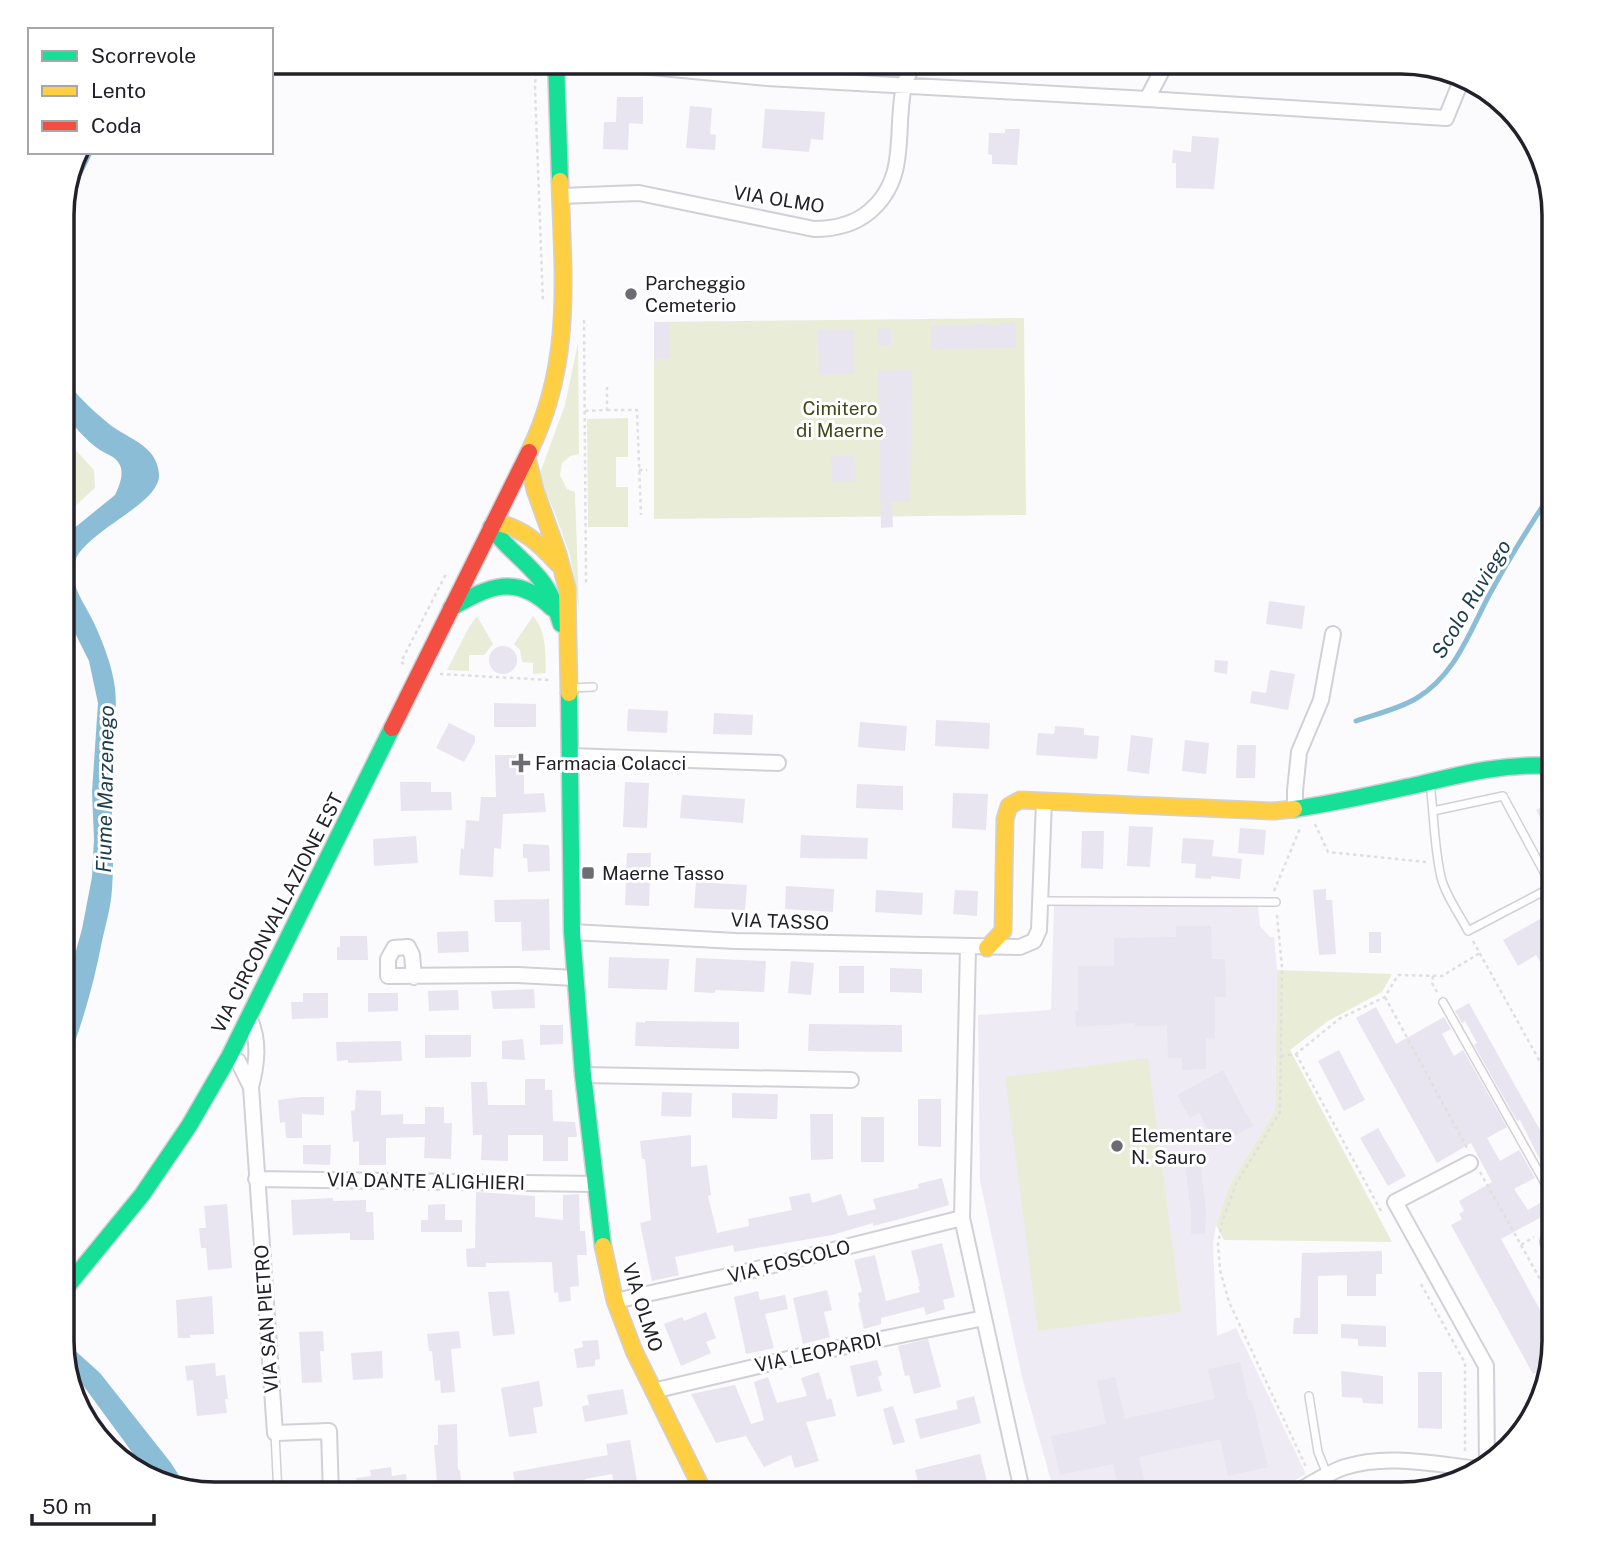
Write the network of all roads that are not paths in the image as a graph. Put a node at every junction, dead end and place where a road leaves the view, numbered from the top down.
1 (555, 74) edge
2 (725, 74) edge
3 (910, 74) edge
4 (1160, 74) edge
5 (1458, 86) dead end
6 (904, 87) junction
7 (1147, 99) junction
8 (560, 196) junction
9 (527, 457) junction
10 (493, 524) junction
11 (564, 571) junction
12 (451, 608) junction
13 (559, 617) junction
14 (1333, 634) dead end
15 (568, 643) junction
16 (593, 687) dead end
17 (568, 688) junction
18 (570, 757) junction
19 (778, 763) dead end
20 (1542, 765) edge
21 (1430, 781) junction
22 (1044, 801) junction
23 (1433, 811) junction
24 (1306, 815) junction
25 (1542, 868) edge
26 (1542, 892) edge
27 (1040, 901) junction
28 (1276, 902) road end
29 (572, 932) junction
30 (968, 947) junction
31 (987, 948) junction
32 (414, 977) dead end
33 (575, 978) junction
34 (1443, 1002) road end
35 (249, 1017) junction
36 (229, 1056) junction
37 (583, 1075) junction
38 (851, 1080) dead end
39 (251, 1087) junction
40 (1471, 1158) road end
41 (1542, 1178) edge
42 (256, 1179) junction
43 (596, 1184) junction
44 (962, 1218) junction
45 (74, 1278) edge
46 (615, 1301) junction
47 (984, 1318) junction
48 (653, 1391) junction
49 (1309, 1396) dead end
50 (275, 1433) junction
51 (1488, 1453) edge
52 (1464, 1467) edge
53 (1328, 1474) junction
54 (277, 1482) edge
55 (330, 1482) edge
56 (698, 1482) edge
57 (1020, 1482) edge
58 (1314, 1482) edge

1 - 8 street
2 - 6 street
3 - 6 street, VIA OLMO
4 - 7 street
5 - 7 street
6 - 7 street
6 - 8 street, VIA OLMO
8 - 9 street
9 - 10 street
9 - 11 street, VIA OLMO
10 - 11 street
10 - 12 street, VIA CIRCONVALLAZIONE EST
10 - 13 street, VIA OLMO
11 - 15 street, VIA OLMO
12 - 13 street, VIA OLMO
12 - 35 street, VIA CIRCONVALLAZIONE EST
13 - 15 street, VIA OLMO
14 - 24 street
15 - 17 street, VIA OLMO
16 - 17 lane
17 - 18 street, VIA OLMO
18 - 19 street
18 - 29 street, VIA OLMO
20 - 21 street
21 - 23 lane
21 - 24 street
22 - 24 street
22 - 27 street, VIA TASSO
22 - 31 street
23 - 25 lane
23 - 26 lane
27 - 28 lane
27 - 31 street, VIA TASSO
29 - 30 street, VIA TASSO
29 - 33 street, VIA OLMO
30 - 31 street, VIA TASSO
30 - 44 street
32 - 33 street
33 - 37 street, VIA OLMO
34 - 41 lane
35 - 36 street, VIA CIRCONVALLAZIONE EST
35 - 39 street, VIA SAN PIETRO
36 - 39 street, VIA SAN PIETRO
36 - 45 street, VIA CIRCONVALLAZIONE EST
37 - 38 street
37 - 43 street, VIA OLMO
39 - 42 street, VIA SAN PIETRO
40 - 51 street
42 - 43 street, VIA DANTE ALIGHIERI
42 - 50 street, VIA SAN PIETRO
43 - 46 street, VIA OLMO
44 - 46 street, VIA FOSCOLO
44 - 47 street
46 - 48 street, VIA OLMO
47 - 48 street, VIA LEOPARDI
47 - 57 street
48 - 56 street, VIA OLMO
49 - 53 lane
50 - 54 lane
50 - 55 street
52 - 53 street
53 - 58 street

